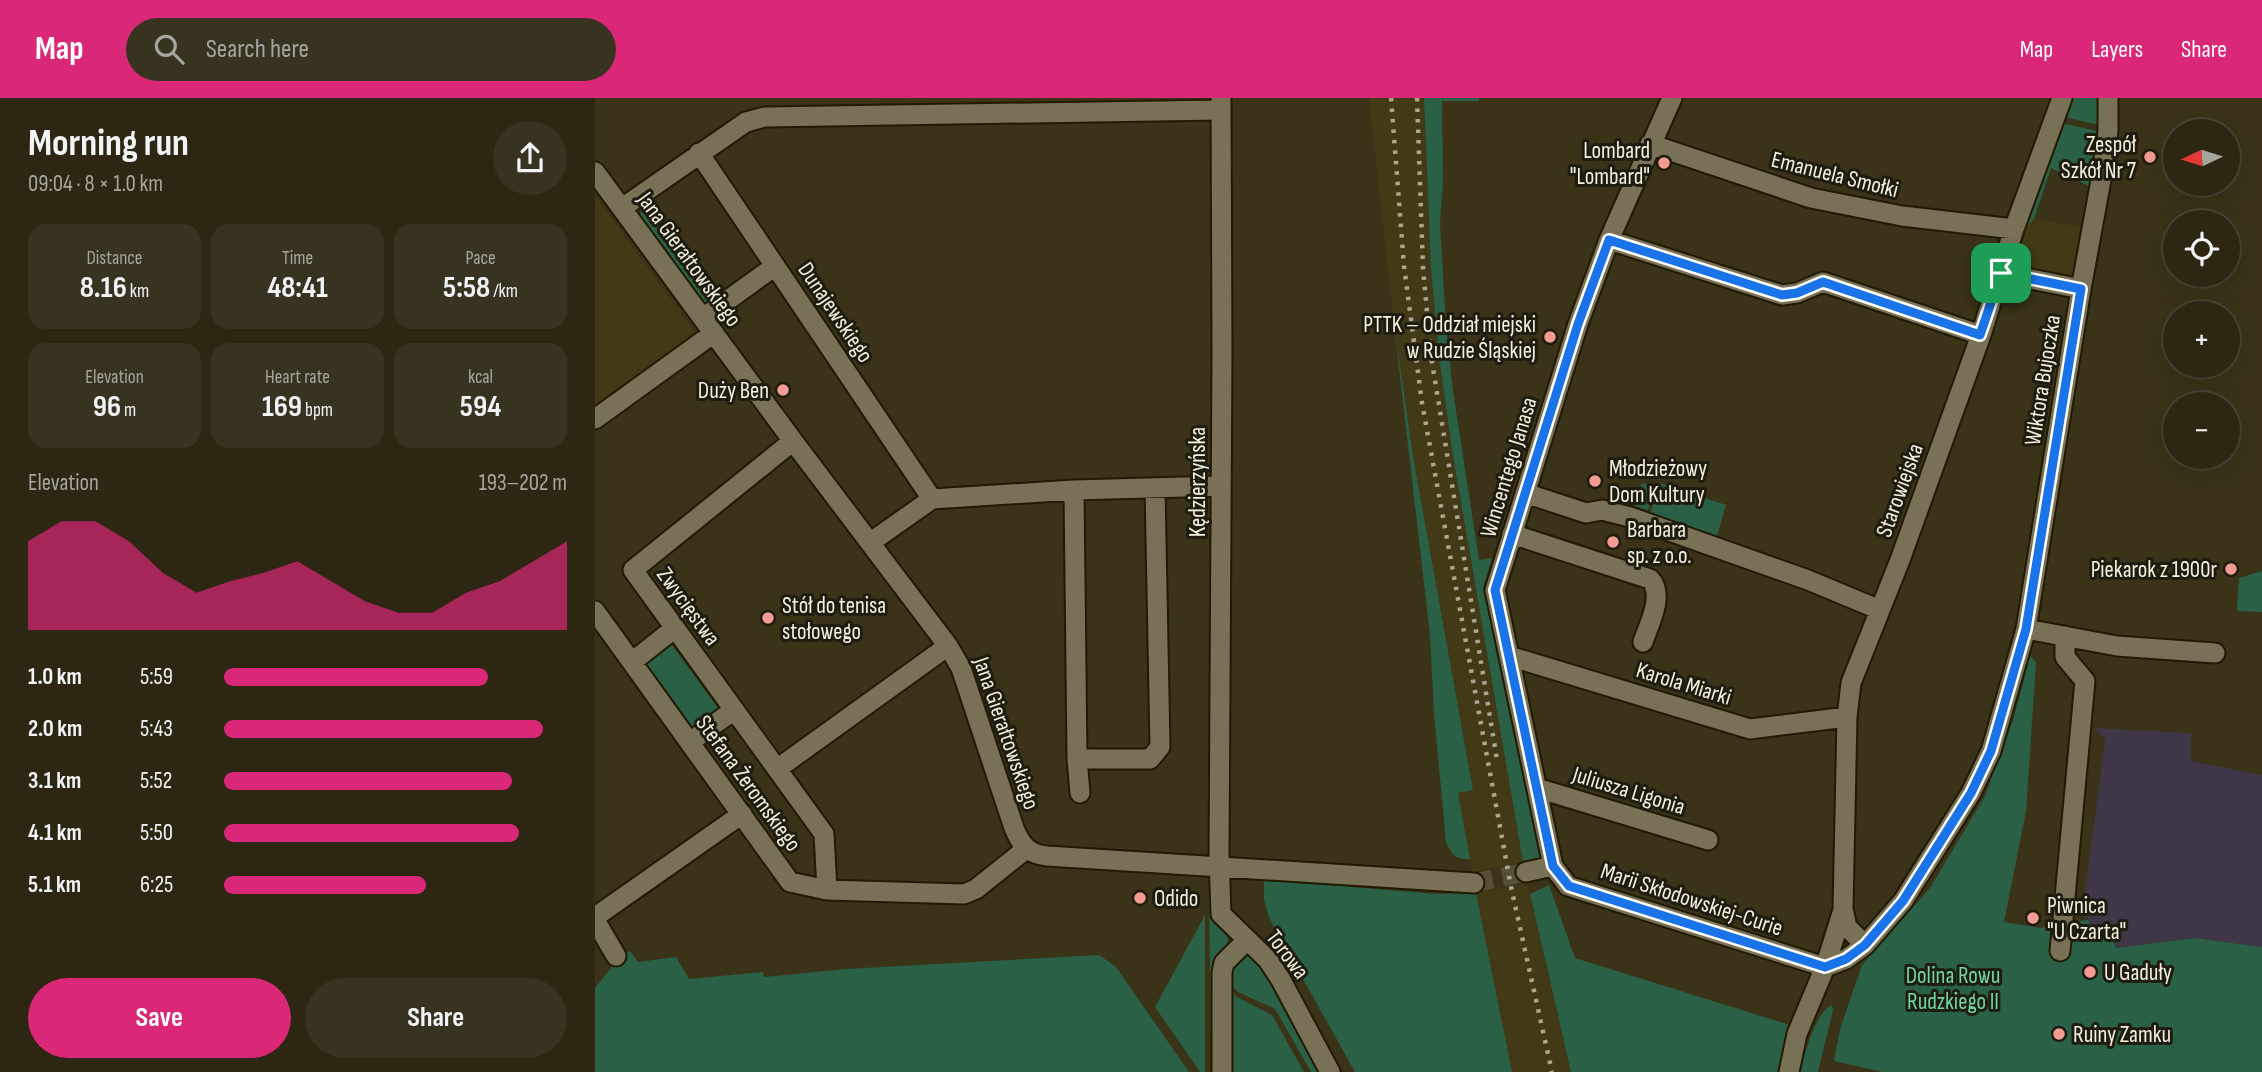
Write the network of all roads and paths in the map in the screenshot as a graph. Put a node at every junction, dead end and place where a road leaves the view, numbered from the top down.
1 (1672, 98) edge
2 (2062, 98) edge
3 (2108, 98) edge
4 (1221, 104) edge
5 (1650, 144) junction
6 (699, 153) junction
7 (595, 172) edge
8 (622, 208) junction
9 (2014, 229) junction
10 (1609, 240) junction
11 (775, 266) junction
12 (2001, 273) junction
13 (2081, 289) junction
14 (709, 326) junction
15 (1980, 335) junction
16 (595, 419) edge
17 (793, 441) junction
18 (1221, 486) junction
19 (1155, 488) junction
20 (1074, 490) junction
21 (1525, 493) junction
22 (932, 499) junction
23 (1513, 534) junction
24 (871, 542) junction
25 (1880, 610) junction
26 (595, 611) edge
27 (675, 628) junction
28 (2026, 629) junction
29 (2065, 636) junction
30 (1643, 642) dead end
31 (948, 646) junction
32 (2215, 653) dead end
33 (1509, 656) junction
34 (632, 662) junction
35 (734, 710) junction
36 (1847, 717) junction
37 (689, 742) junction
38 (1077, 759) junction
39 (777, 769) junction
40 (1537, 788) junction
41 (1080, 793) dead end
42 (741, 814) junction
43 (1708, 839) dead end
44 (1025, 849) junction
45 (1553, 866) junction
46 (1219, 867) junction
47 (1526, 872) tunnel mouth
48 (1474, 883) tunnel mouth
49 (827, 890) junction
50 (1843, 909) junction
51 (595, 919) edge
52 (1247, 940) junction
53 (1865, 945) junction
54 (2060, 951) dead end
55 (616, 956) dead end
56 (1825, 967) junction
57 (1221, 1072) edge
58 (1330, 1072) edge
59 (1789, 1072) edge

1 - 5 street, Wincentego Janasa
2 - 9 street, Starowiejska
3 - 13 street, Wiktora Bujoczka
4 - 6 street
4 - 18 street, Kędzierzyńska
5 - 9 street, Emanuela Smołki
5 - 10 street, Wincentego Janasa
6 - 8 street
6 - 11 street, Dunajewskiego
7 - 8 street, Jana Gierałtowskiego
8 - 14 street, Jana Gierałtowskiego
9 - 12 street, Starowiejska
10 - 15 street
10 - 21 street, Wincentego Janasa
11 - 14 street
11 - 22 street, Dunajewskiego
12 - 13 street
12 - 15 street, Starowiejska
13 - 28 street, Wiktora Bujoczka
14 - 16 street
14 - 17 street, Jana Gierałtowskiego
15 - 25 street, Starowiejska
17 - 24 street, Jana Gierałtowskiego
17 - 27 street, Zwycięstwa
18 - 19 street
18 - 46 street, Kędzierzyńska
19 - 20 street
19 - 38 street
20 - 22 street
20 - 38 street
21 - 23 street, Wincentego Janasa
21 - 25 street
22 - 24 street
23 - 30 street
23 - 33 street, Wincentego Janasa
24 - 31 street, Jana Gierałtowskiego
25 - 36 street, Starowiejska
26 - 34 street, Stefana Żeromskiego
27 - 34 street
27 - 35 street, Zwycięstwa
28 - 29 street
28 - 53 street, Wiktora Bujoczka
29 - 32 street
29 - 54 street
31 - 39 street
31 - 44 street, Jana Gierałtowskiego
33 - 36 street, Karola Miarki
33 - 40 street, Wincentego Janasa
34 - 37 street, Stefana Żeromskiego
35 - 37 street
35 - 39 street, Zwycięstwa
36 - 50 street, Starowiejska
37 - 42 street, Stefana Żeromskiego
38 - 41 street
39 - 49 street, Zwycięstwa
40 - 43 street, Juliusza Ligonia
40 - 45 street, Wincentego Janasa
42 - 49 street, Stefana Żeromskiego
42 - 51 street
44 - 46 street
44 - 49 street, Stefana Żeromskiego
45 - 47 street
45 - 56 street, Marii Skłodowskiej-Curie
46 - 48 street
46 - 52 street, Torowa
50 - 53 street, Starowiejska
50 - 56 street, Starowiejska
51 - 55 street
52 - 57 street
52 - 58 street, Torowa
53 - 56 street, Wiktora Bujoczka
56 - 59 street, Starowiejska

